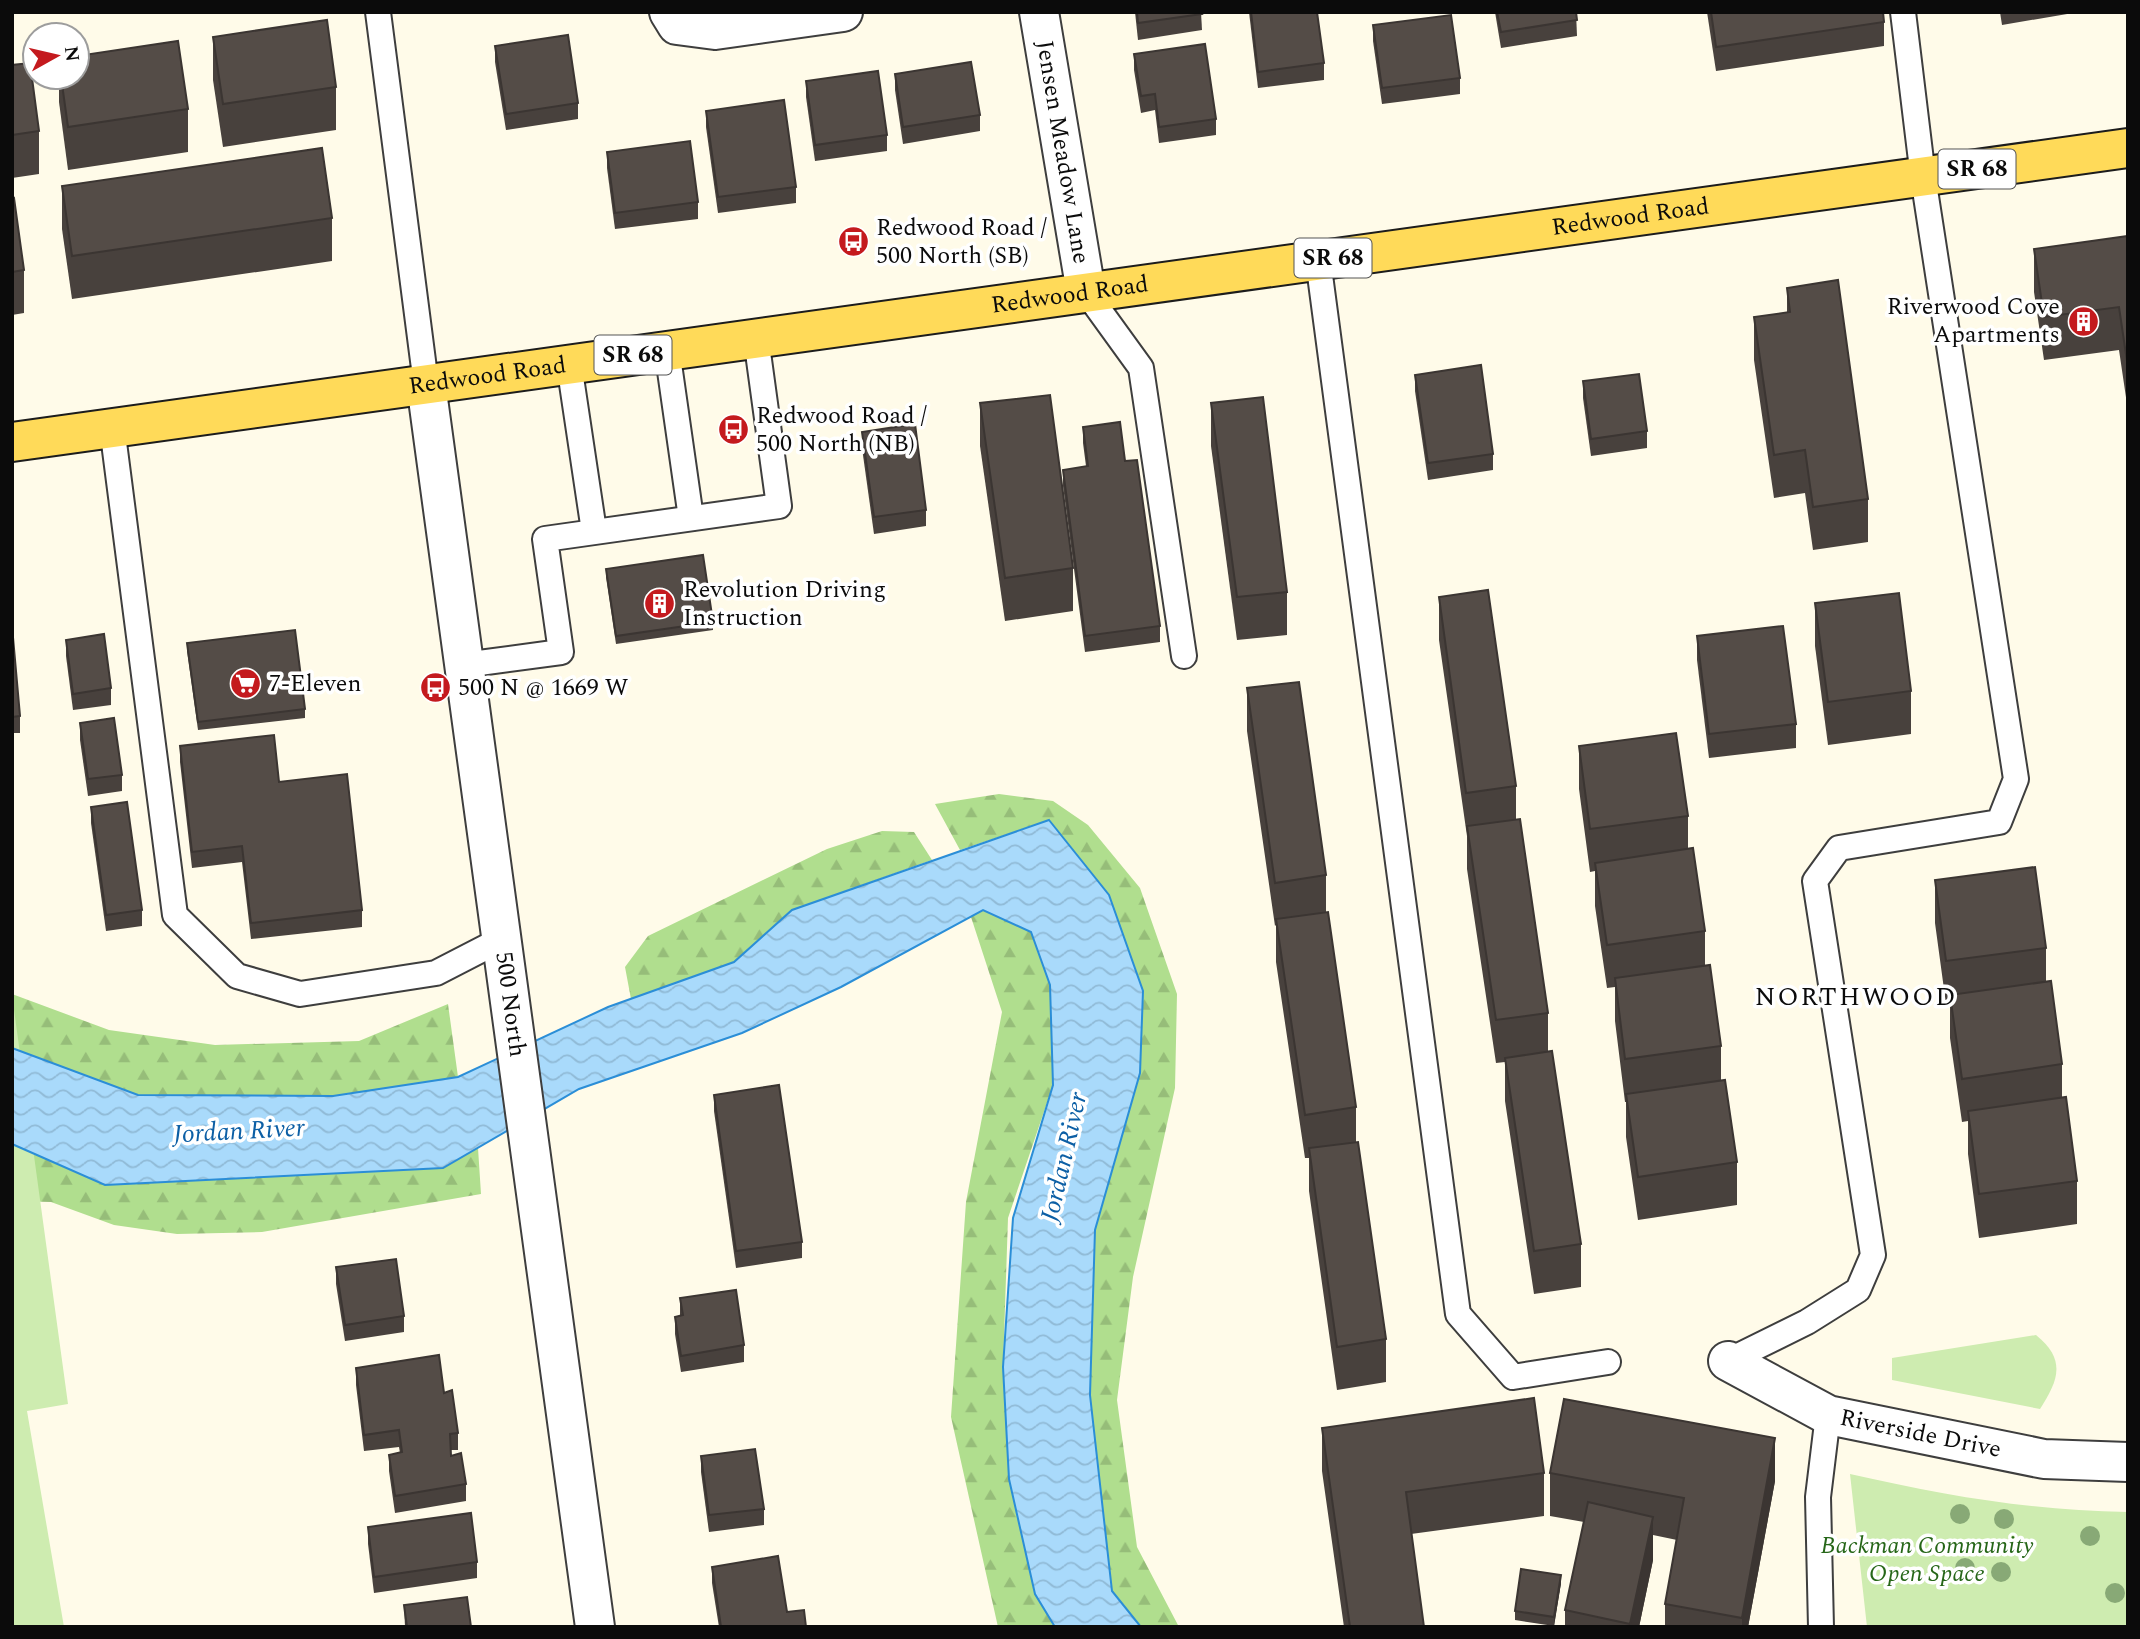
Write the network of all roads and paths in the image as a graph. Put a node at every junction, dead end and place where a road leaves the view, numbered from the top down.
1 (378, 12) edge
2 (668, 12) edge
3 (843, 12) edge
4 (1039, 12) edge
5 (1903, 12) edge
6 (2128, 149) edge
7 (1923, 177) junction
8 (1318, 260) junction
9 (1086, 292) junction
10 (756, 338) junction
11 (667, 350) junction
12 (569, 364) junction
13 (426, 384) junction
14 (112, 427) junction
15 (12, 442) edge
16 (691, 518) junction
17 (594, 531) junction
18 (1184, 656) dead end
19 (464, 665) junction
20 (502, 939) junction
21 (1728, 1361) joint
22 (1608, 1362) dead end
23 (1828, 1415) junction
24 (2128, 1461) edge
25 (595, 1627) edge
26 (1821, 1627) edge

1 - 13 lane
2 - 3 street
4 - 9 street, Jensen Meadow Lane
5 - 7 lane
6 - 7 main road, Redwood Road / SR 68
7 - 8 main road, Redwood Road / SR 68
7 - 21 lane
8 - 9 main road, Redwood Road / SR 68
8 - 22 lane
9 - 10 main road, Redwood Road / SR 68
9 - 18 lane
10 - 11 main road, Redwood Road / SR 68
10 - 16 lane
11 - 12 main road, Redwood Road / SR 68
11 - 16 lane
12 - 13 main road, Redwood Road / SR 68
12 - 17 lane
13 - 14 main road, Redwood Road / SR 68
13 - 19 street, 500 North
14 - 15 main road, Redwood Road / SR 68
14 - 20 lane
16 - 17 lane
17 - 19 lane
19 - 20 street, 500 North
20 - 25 street, 500 North
21 - 23 street, Riverside Drive
23 - 24 street, Riverside Drive
23 - 26 lane

